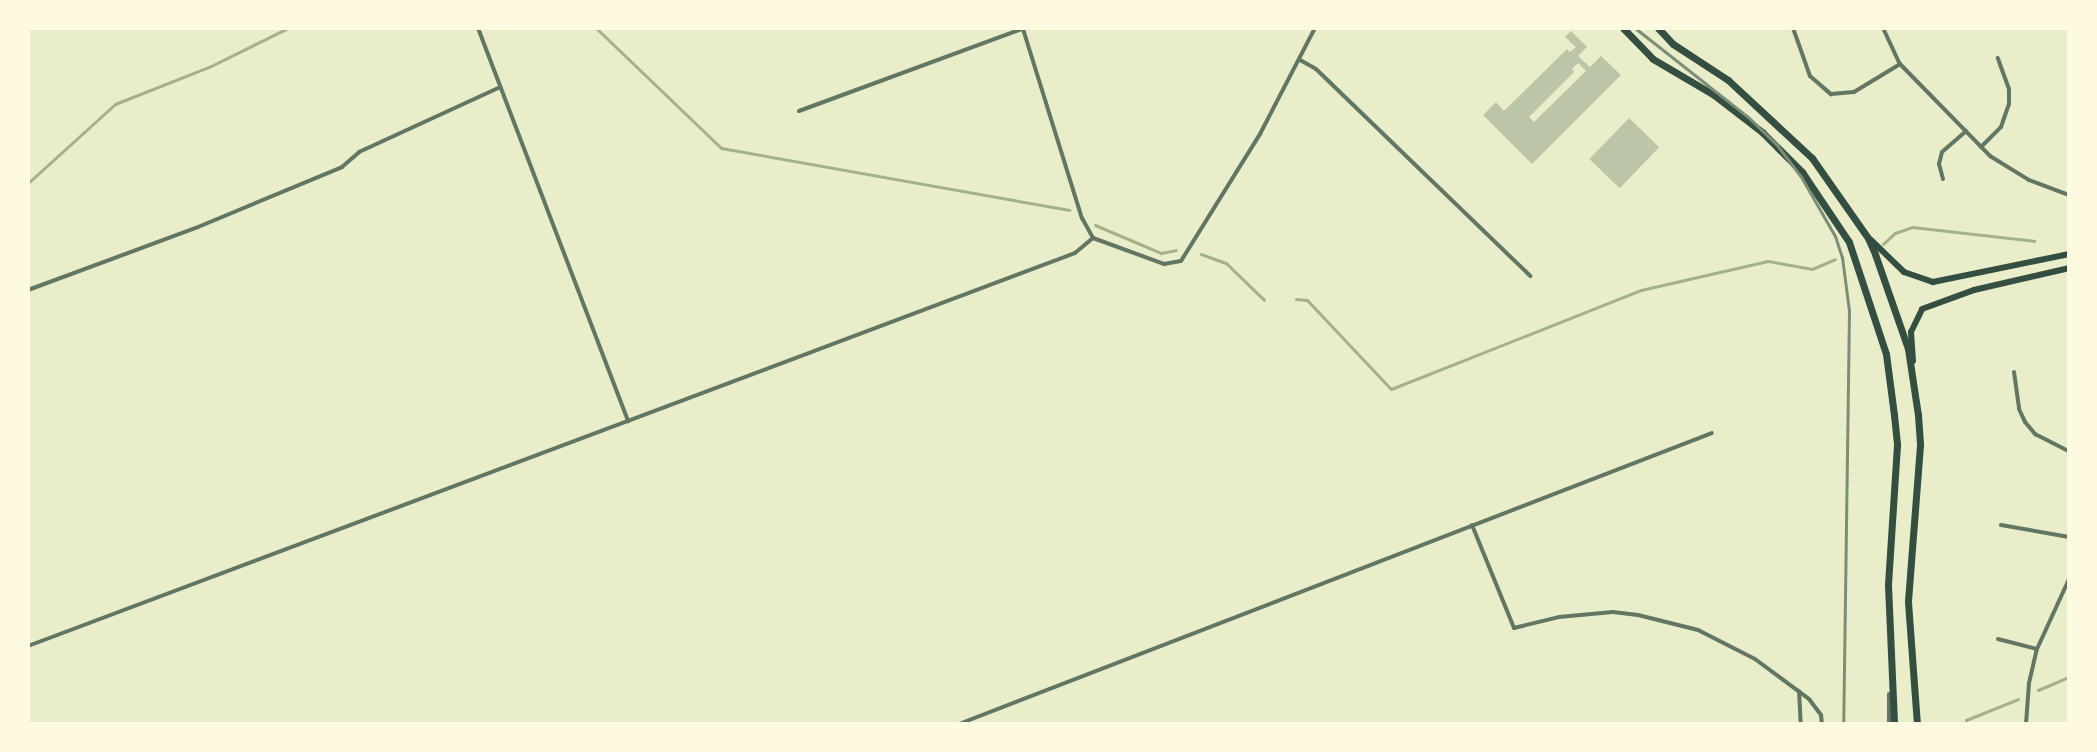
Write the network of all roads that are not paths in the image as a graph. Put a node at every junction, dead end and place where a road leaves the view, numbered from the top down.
1 (478, 28) edge
2 (1023, 28) edge
3 (1315, 28) edge
4 (1623, 28) edge
5 (1658, 28) edge
6 (1793, 28) edge
7 (1883, 28) edge
8 (1998, 58) dead end
9 (1300, 60) junction
10 (1900, 64) junction
11 (500, 87) junction
12 (799, 111) dead end
13 (1966, 131) junction
14 (1981, 147) junction
15 (1943, 179) dead end
16 (2069, 195) edge
17 (1093, 238) junction
18 (1868, 238) junction
19 (2069, 254) edge
20 (2069, 268) edge
21 (1530, 276) dead end
22 (28, 290) edge
23 (2014, 372) dead end
24 (1914, 378) junction
25 (628, 421) junction
26 (1712, 433) dead end
27 (2069, 451) edge
28 (1472, 525) junction
29 (2001, 525) dead end
30 (2069, 537) edge
31 (2069, 579) edge
32 (1998, 639) dead end
33 (28, 646) edge
34 (2037, 649) junction
35 (1799, 691) junction
36 (959, 724) edge
37 (1801, 724) edge
38 (1822, 724) edge
39 (1892, 724) edge
40 (1917, 724) edge
41 (2026, 724) edge

1 - 11 street
2 - 12 street
2 - 17 street
3 - 9 street
4 - 39 highway
5 - 18 highway
6 - 10 street
7 - 10 street
8 - 14 street
9 - 17 street
9 - 21 street
10 - 13 street
11 - 22 street
11 - 25 street
13 - 14 street
13 - 15 street
14 - 16 street
17 - 25 street
18 - 19 main road
18 - 24 highway
20 - 24 main road
23 - 27 street
24 - 40 highway
25 - 33 street
26 - 28 street
28 - 35 street
28 - 36 street
29 - 30 street
31 - 34 street
32 - 34 street
34 - 41 street
35 - 37 street
35 - 38 street

